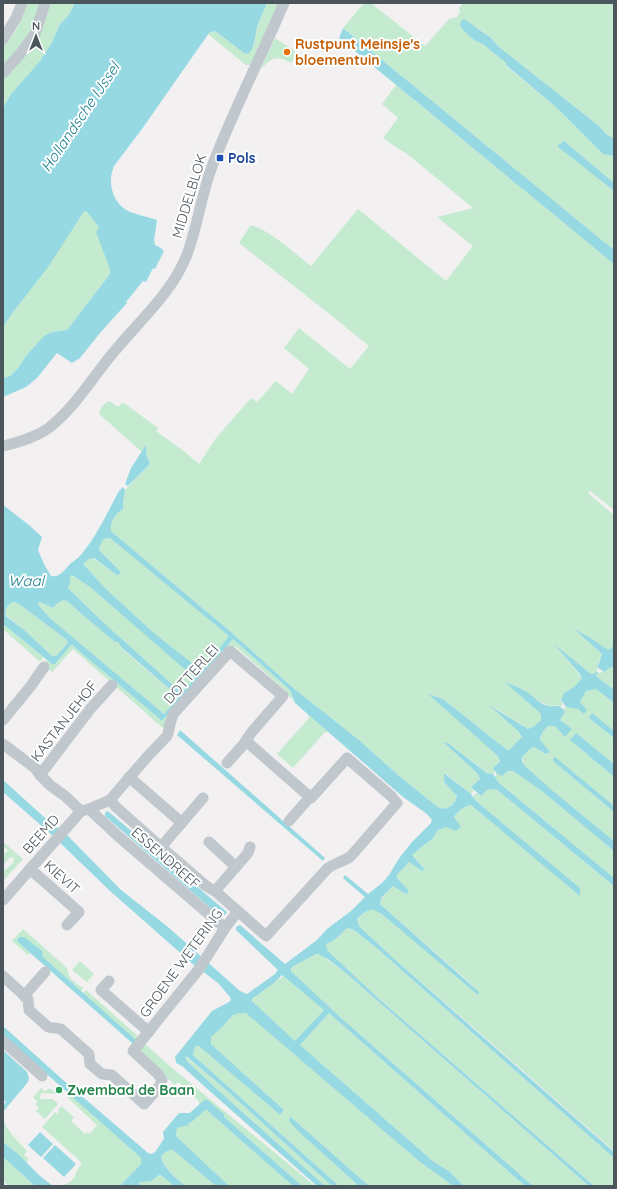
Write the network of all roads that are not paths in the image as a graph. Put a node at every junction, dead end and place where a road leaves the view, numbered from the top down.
1 (22, 3) edge
2 (45, 3) edge
3 (284, 3) edge
4 (3, 39) edge
5 (3, 73) edge
6 (3, 446) edge
7 (44, 667) dead end
8 (112, 685) dead end
9 (3, 720) edge
10 (246, 741) junction
11 (3, 744) edge
12 (227, 763) dead end
13 (40, 775) junction
14 (129, 777) junction
15 (308, 796) junction
16 (203, 798) dead end
17 (110, 800) junction
18 (85, 810) junction
19 (289, 821) dead end
20 (182, 823) junction
21 (209, 842) dead end
22 (161, 847) junction
23 (250, 847) dead end
24 (236, 866) junction
25 (30, 869) junction
26 (215, 891) junction
27 (3, 900) edge
28 (238, 911) junction
29 (68, 925) dead end
30 (225, 928) junction
31 (45, 972) dead end
32 (3, 976) edge
33 (109, 981) dead end
34 (24, 996) junction
35 (146, 1035) junction
36 (3, 1041) edge
37 (42, 1076) dead end

1 - 4 street
2 - 5 street
3 - 6 street, MIDDELBLOK
7 - 9 street
8 - 13 street, KASTANJEHOF
10 - 12 street
10 - 14 street, DOTTERLEI
10 - 15 street
11 - 13 street, ESSENDREEF
13 - 18 street, ESSENDREEF
14 - 17 street
14 - 20 street
15 - 19 street
15 - 28 street
16 - 20 street
17 - 18 street, BEEMD
17 - 22 street
18 - 25 street, BEEMD
18 - 30 street, ESSENDREEF
20 - 22 street
21 - 24 street
22 - 26 street
23 - 24 street
24 - 26 street
25 - 27 street, BEEMD
25 - 29 street, KIEVIT
26 - 28 street
28 - 30 street, GROENE WETERING
30 - 35 street, GROENE WETERING
31 - 34 street
32 - 34 street
33 - 35 street
34 - 35 street, GROENE WETERING
36 - 37 street

